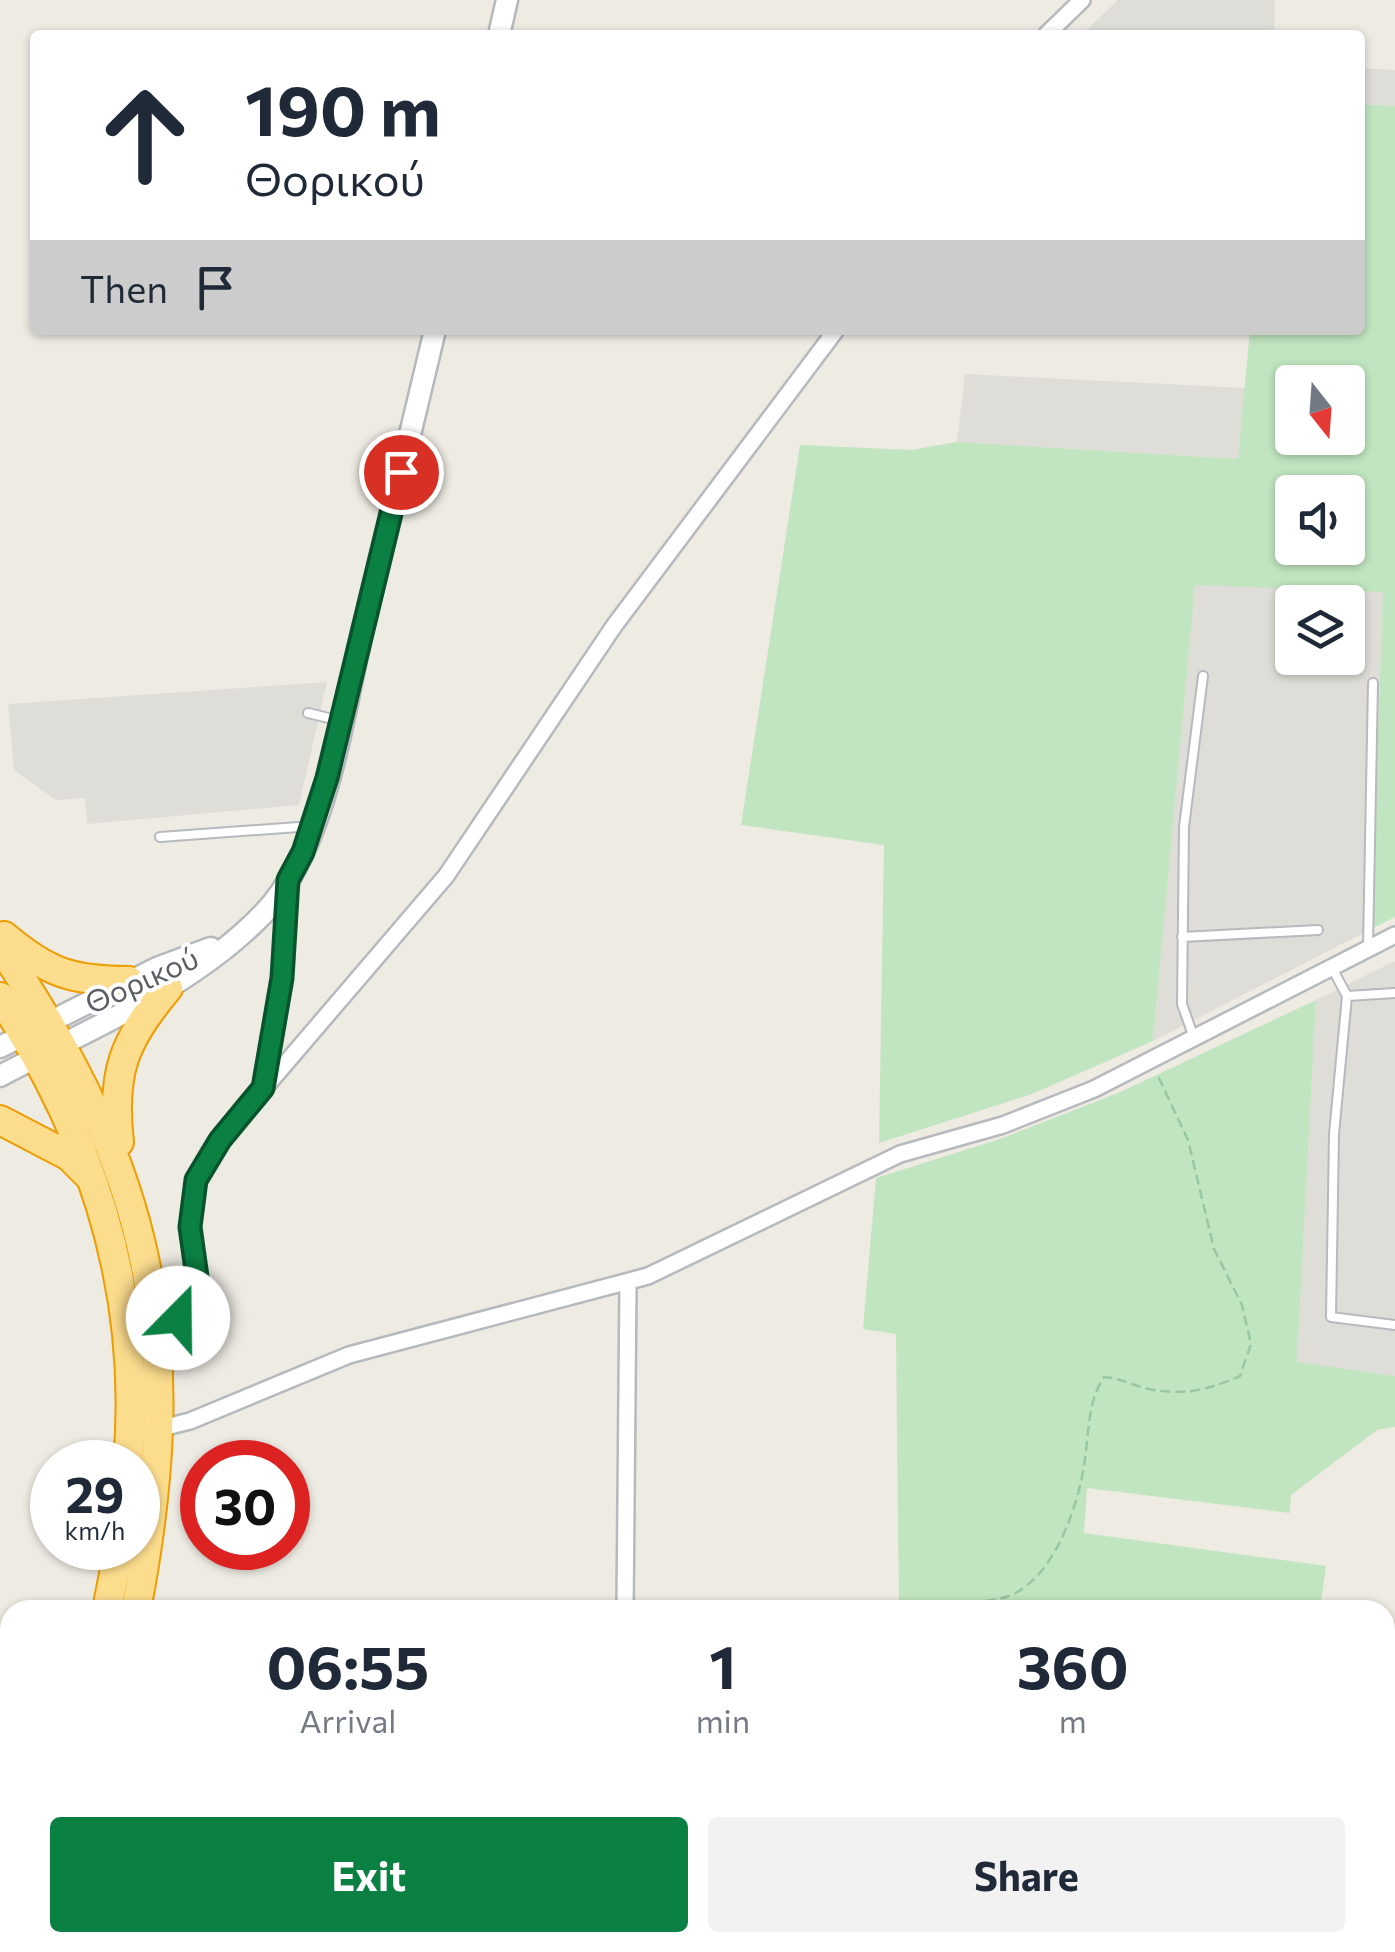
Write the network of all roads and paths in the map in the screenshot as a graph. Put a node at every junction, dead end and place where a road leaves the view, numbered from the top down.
1 (506, 0) edge
2 (1082, 0) edge
3 (500, 30) edge
4 (1051, 30) edge
5 (434, 335) edge
6 (833, 335) edge
7 (1203, 676) dead end
8 (1374, 683) dead end
9 (308, 713) dead end
10 (341, 721) junction
11 (312, 826) junction
12 (160, 836) dead end
13 (288, 880) junction
14 (1318, 930) dead end
15 (0, 932) edge
16 (1395, 935) edge
17 (1182, 937) junction
18 (233, 940) junction
19 (0, 946) edge
20 (1368, 950) junction
21 (1332, 968) junction
22 (129, 982) junction
23 (168, 988) junction
24 (1395, 993) edge
25 (1347, 996) junction
26 (0, 997) edge
27 (1194, 1038) junction
28 (35, 1040) edge
29 (1151, 1059) junction
30 (0, 1076) edge
31 (263, 1088) junction
32 (0, 1120) edge
33 (110, 1178) junction
34 (628, 1283) junction
35 (1395, 1325) edge
36 (159, 1351) junction
37 (158, 1429) junction
38 (128, 1440) edge
39 (115, 1570) edge
40 (109, 1600) edge
41 (138, 1600) edge
42 (625, 1600) edge
43 (981, 1600) edge

1 - 3 main road
2 - 4 street
5 - 10 main road, Θορικού
6 - 31 street
7 - 17 lane
8 - 20 lane
9 - 10 lane
10 - 11 main road, Θορικού
11 - 12 lane
11 - 13 main road, Θορικού
13 - 18 main road, Θορικού
13 - 31 street
14 - 17 lane
15 - 22 highway
16 - 20 street
17 - 27 lane
18 - 22 main road, Θορικού
18 - 23 main road, Θορικού
19 - 28 highway
20 - 21 street
21 - 25 lane
21 - 27 street
22 - 28 main road, Θορικού
23 - 28 main road, Θορικού
23 - 33 highway
24 - 25 lane
25 - 35 lane
26 - 28 highway
27 - 29 street
28 - 30 main road
28 - 33 highway
29 - 34 street
29 - 43 path
31 - 36 street
32 - 33 highway
33 - 36 highway
33 - 38 highway
34 - 37 street
34 - 42 street
36 - 37 highway
37 - 41 highway
39 - 40 highway

